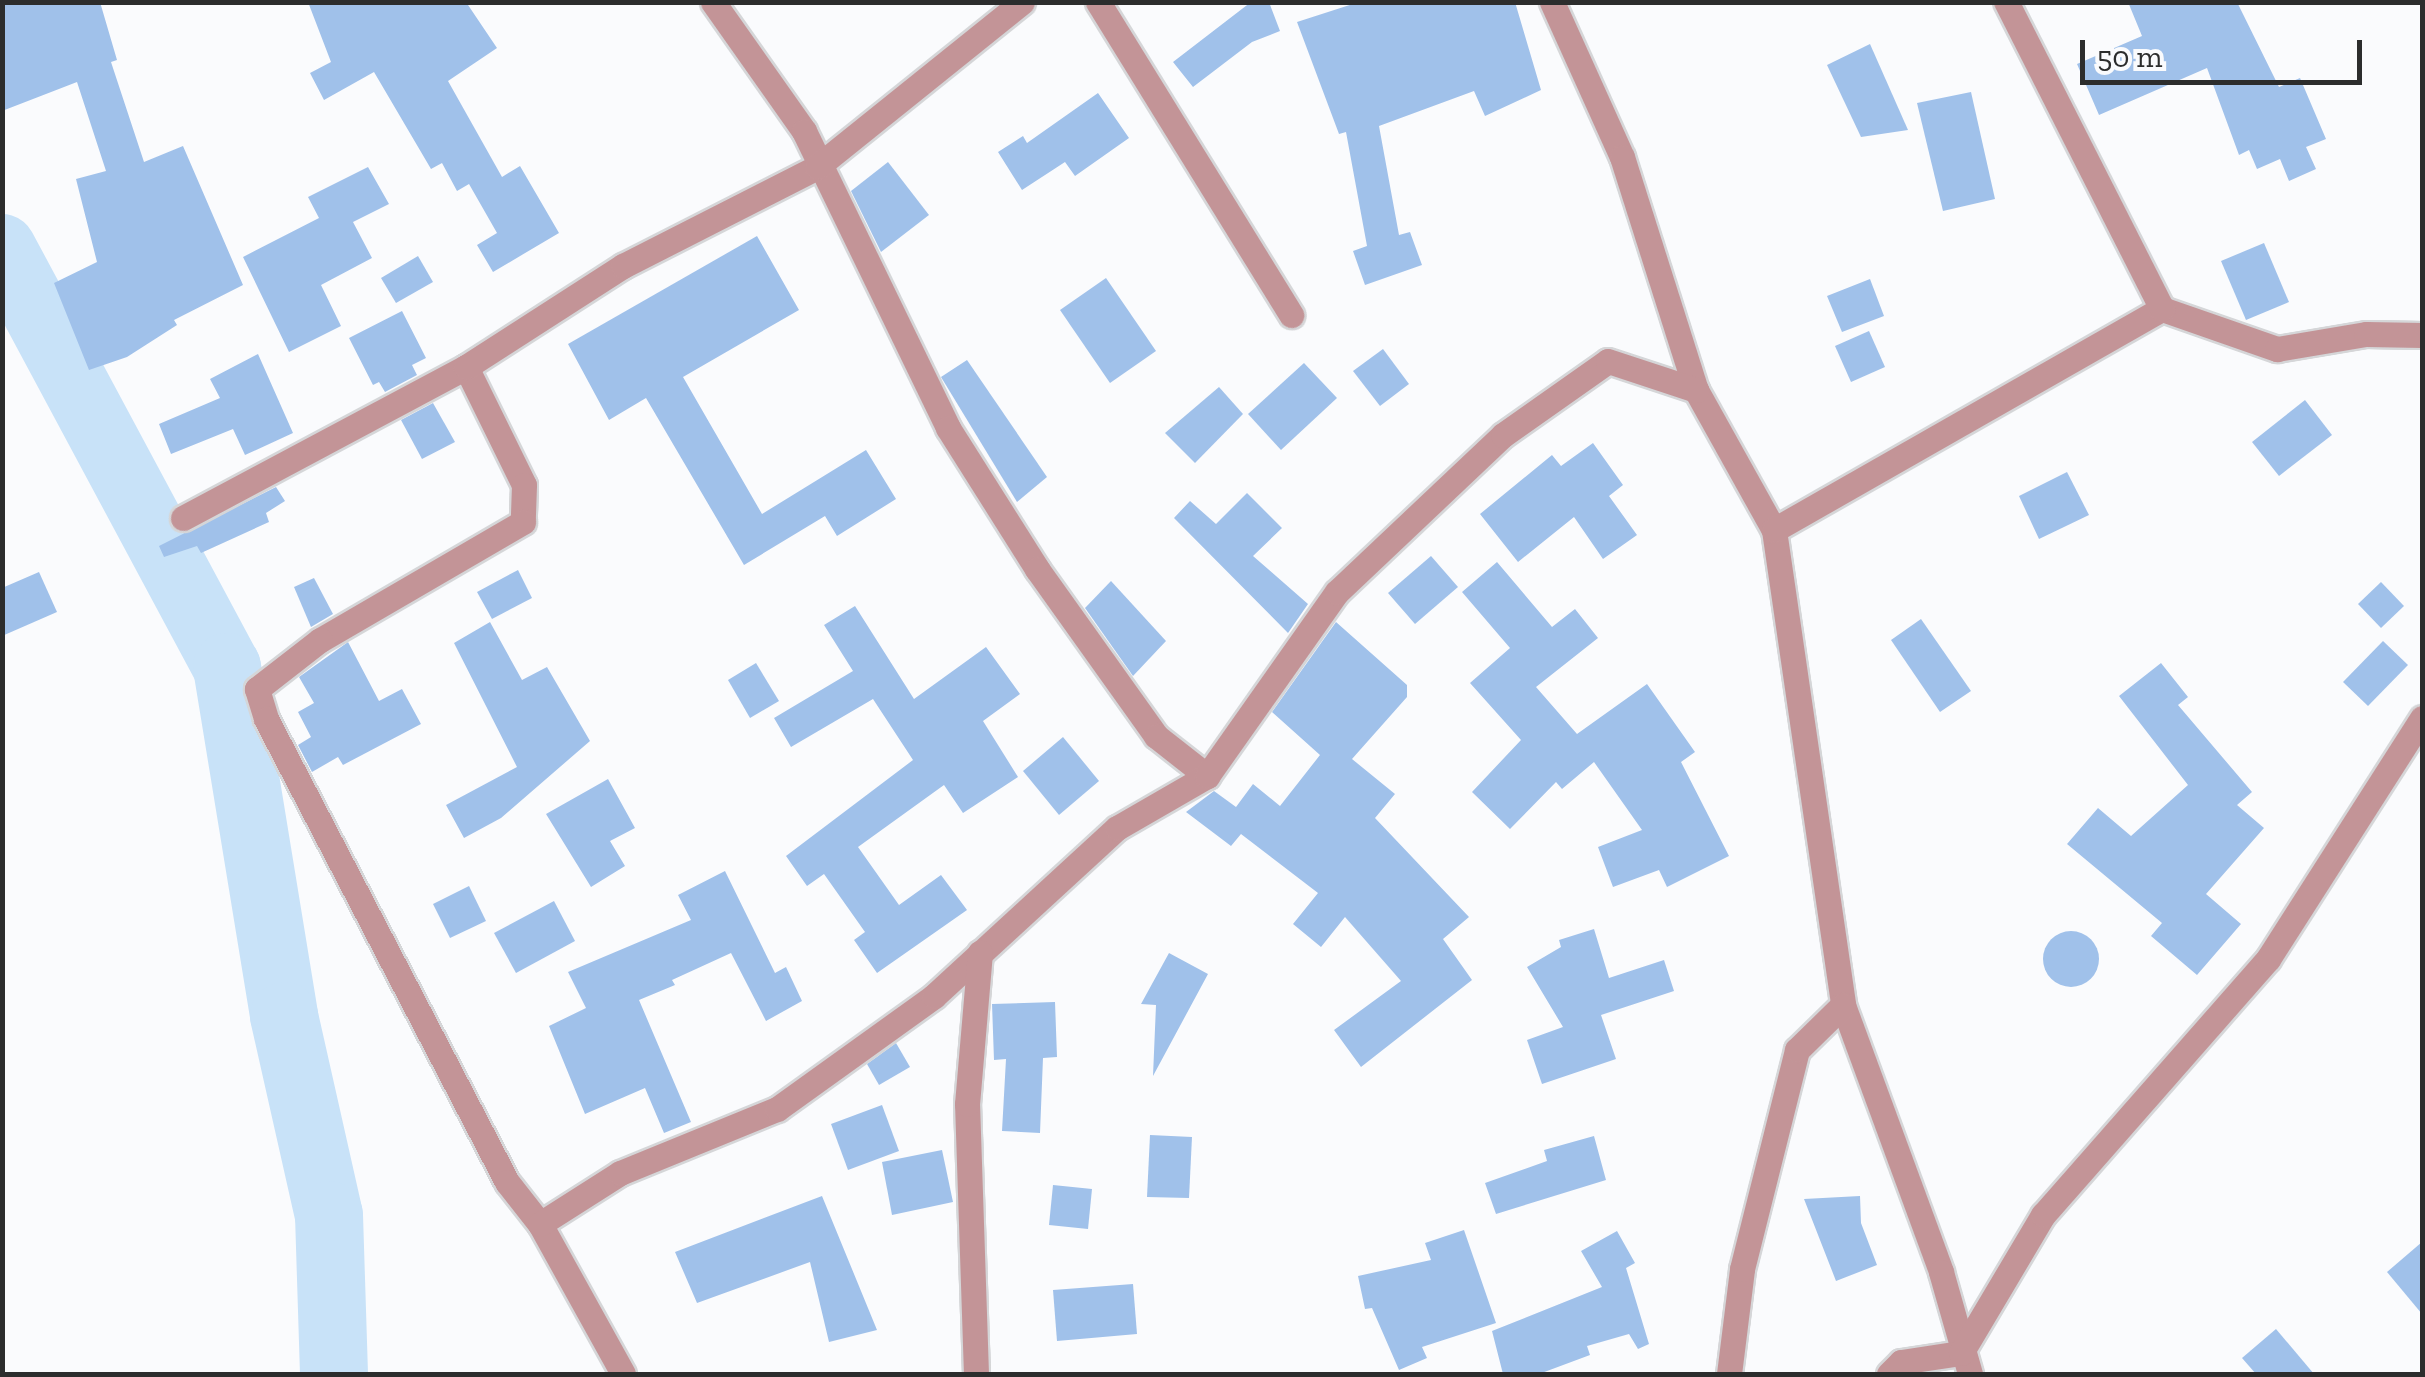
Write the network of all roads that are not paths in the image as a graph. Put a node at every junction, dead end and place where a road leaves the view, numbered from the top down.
1 (713, 2) edge
2 (1022, 2) edge
3 (1098, 2) edge
4 (1552, 2) edge
5 (2006, 2) edge
6 (817, 168) junction
7 (2162, 309) junction
8 (1292, 315) dead end
9 (2422, 336) edge
10 (466, 367) junction
11 (1696, 390) junction
12 (182, 518) dead end
13 (1774, 530) junction
14 (2422, 718) edge
15 (1207, 776) junction
16 (980, 953) junction
17 (1843, 1004) junction
18 (540, 1224) junction
19 (1965, 1364) edge
20 (623, 1374) edge
21 (976, 1374) edge
22 (1728, 1374) edge
23 (1889, 1374) edge

1 - 6 street
2 - 6 street
3 - 8 street
4 - 11 street
5 - 7 street
6 - 10 street
6 - 15 street
7 - 9 street
7 - 13 street
10 - 12 street
10 - 18 street
11 - 13 street
11 - 15 street
13 - 17 street
14 - 19 street
15 - 16 street
16 - 18 street
16 - 21 street
17 - 19 street
17 - 22 street
18 - 20 street
19 - 23 street

